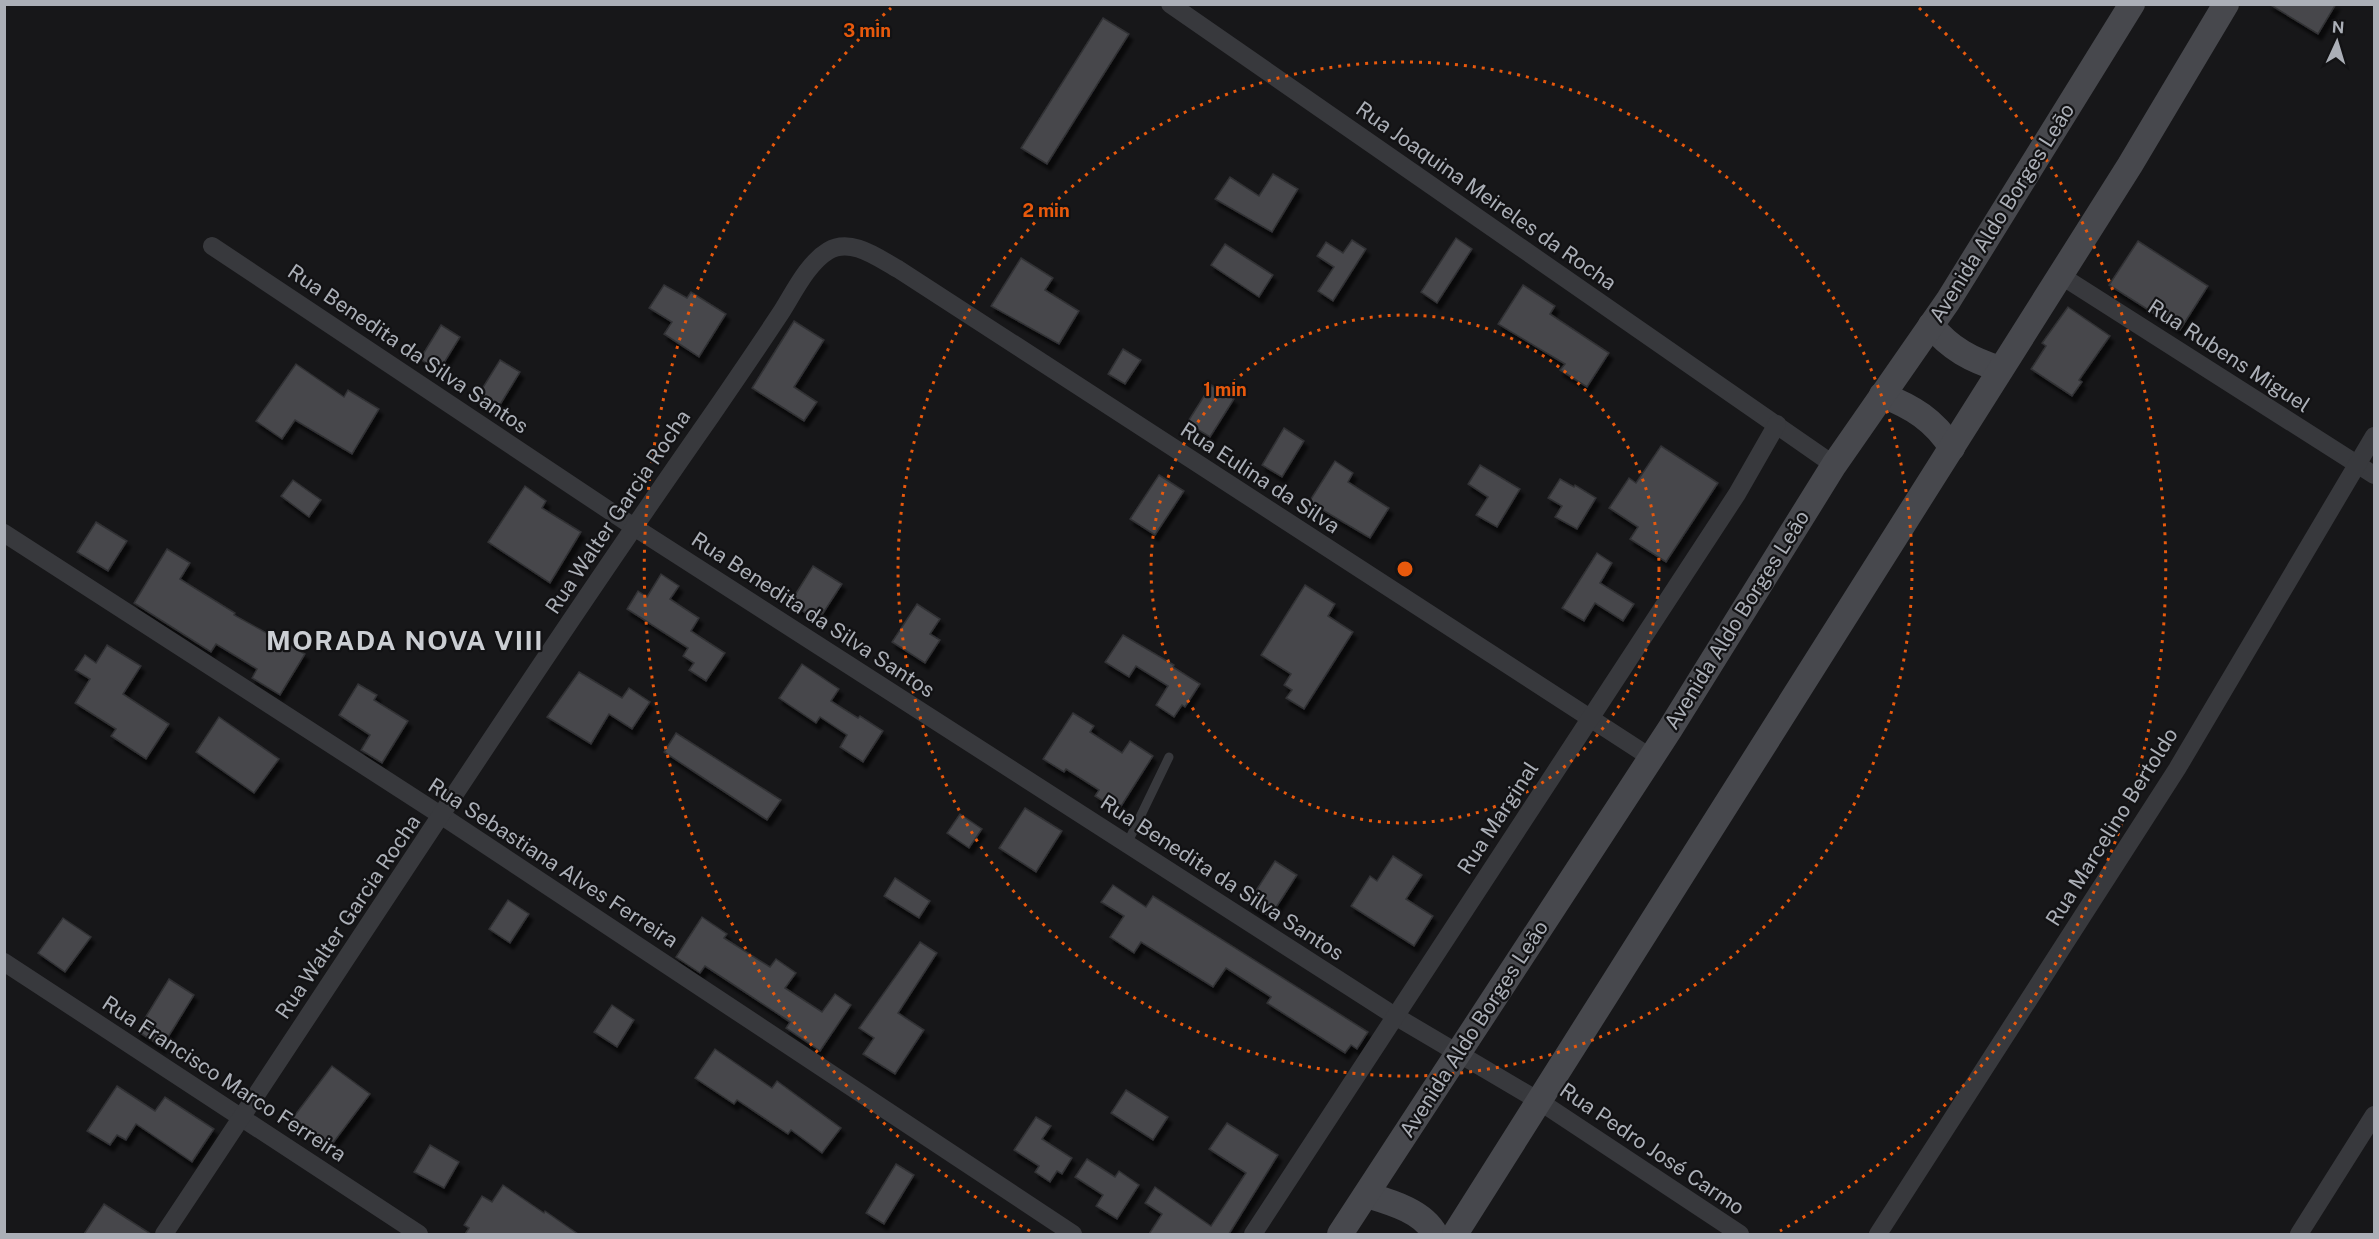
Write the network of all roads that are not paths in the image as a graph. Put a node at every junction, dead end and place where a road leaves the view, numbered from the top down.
1 (1170, 4) edge
2 (2132, 4) edge
3 (2226, 4) edge
4 (212, 246) dead end
5 (841, 247) joint
6 (2060, 275) junction
7 (1931, 325) junction
8 (2000, 369) junction
9 (1882, 395) junction
10 (1777, 424) junction
11 (2374, 436) edge
12 (1952, 448) junction
13 (1834, 465) junction
14 (2357, 465) junction
15 (2374, 475) edge
16 (634, 527) junction
17 (4, 533) edge
18 (1590, 720) junction
19 (1169, 757) dead end
20 (1650, 757) junction
21 (442, 816) junction
22 (1127, 844) junction
23 (4, 962) edge
24 (1395, 1016) junction
25 (1459, 1053) junction
26 (1539, 1101) junction
27 (2374, 1115) edge
28 (243, 1117) junction
29 (1366, 1195) junction
30 (164, 1234) edge
31 (419, 1234) edge
32 (1073, 1234) edge
33 (1253, 1234) edge
34 (1340, 1234) edge
35 (1435, 1234) edge
36 (1455, 1234) edge
37 (1740, 1234) edge
38 (1878, 1234) edge
39 (2299, 1234) edge

1 - 10 street, Rua Joaquina Meireles da Rocha
2 - 7 street, Avenida Aldo Borges Leão
3 - 6 street
4 - 16 street, Rua Benedita da Silva Santos
5 - 16 street, Rua Walter Garcia Rocha
5 - 18 street, Rua Eulina da Silva
6 - 8 street
6 - 14 street, Rua Rubens Miguel
7 - 8 street
7 - 9 street, Avenida Aldo Borges Leão
8 - 12 street
9 - 12 street
9 - 13 street, Avenida Aldo Borges Leão
10 - 13 street, Rua Joaquina Meireles da Rocha
10 - 18 street, Rua Marginal
11 - 14 street, Rua Marcelino Bertoldo
12 - 26 street
13 - 20 street, Avenida Aldo Borges Leão
14 - 15 street, Rua Rubens Miguel
14 - 38 street, Rua Marcelino Bertoldo
16 - 21 street, Rua Walter Garcia Rocha
16 - 22 street, Rua Benedita da Silva Santos
17 - 21 street, Rua Sebastiana Alves Ferreira
18 - 20 street, Rua Eulina da Silva
18 - 24 street, Rua Marginal
19 - 22 lane
20 - 25 street, Avenida Aldo Borges Leão
21 - 28 street, Rua Walter Garcia Rocha
21 - 32 street, Rua Sebastiana Alves Ferreira
22 - 24 street, Rua Benedita da Silva Santos
23 - 28 street, Rua Francisco Marco Ferreira
24 - 25 street, Rua Benedita da Silva Santos
24 - 33 street, Rua Marginal
25 - 26 street, Rua Pedro José Carmo
25 - 29 street, Avenida Aldo Borges Leão
26 - 36 street
26 - 37 street, Rua Pedro José Carmo
27 - 39 street
28 - 30 street, Rua Walter Garcia Rocha
28 - 31 street, Rua Francisco Marco Ferreira
29 - 34 street, Avenida Aldo Borges Leão
29 - 35 street

